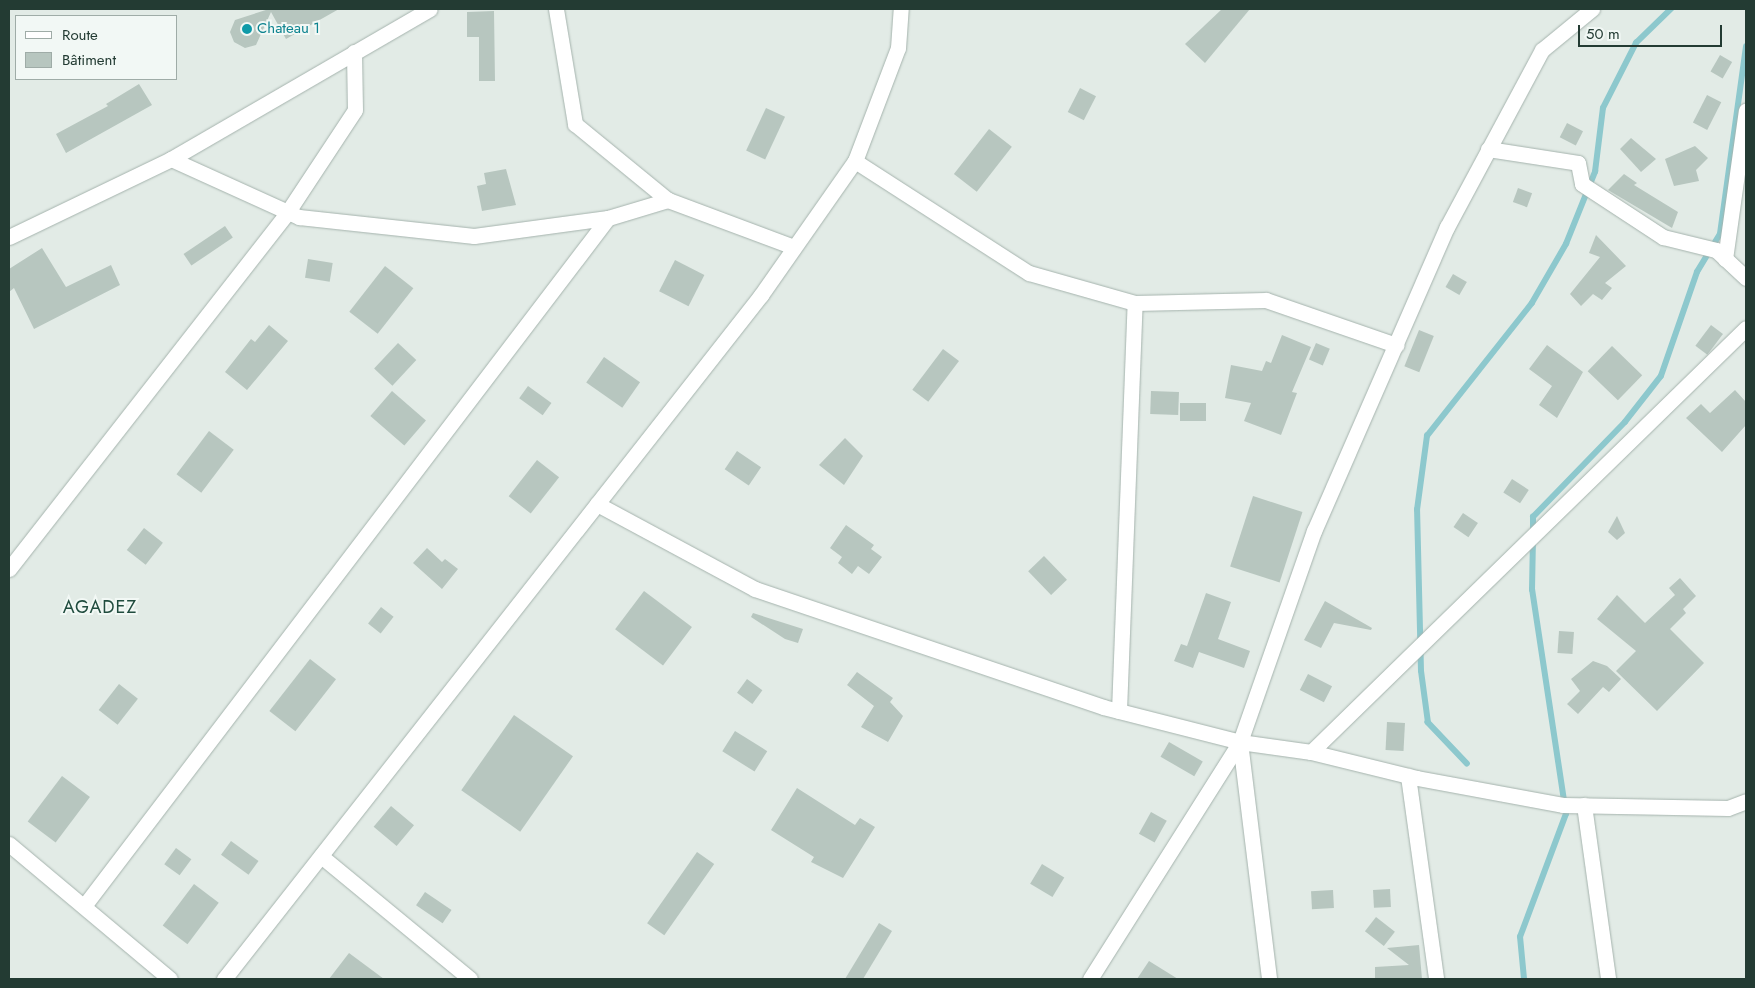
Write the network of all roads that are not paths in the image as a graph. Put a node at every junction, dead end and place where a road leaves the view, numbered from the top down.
1 (430, 9) edge
2 (556, 9) edge
3 (900, 9) edge
4 (1592, 9) edge
5 (354, 52) junction
6 (1746, 110) edge
7 (1488, 150) junction
8 (171, 159) junction
9 (855, 161) junction
10 (668, 200) junction
11 (287, 213) junction
12 (608, 218) junction
13 (9, 237) edge
14 (794, 247) junction
15 (1725, 259) junction
16 (1746, 278) edge
17 (1136, 303) junction
18 (1746, 328) edge
19 (1396, 345) junction
20 (597, 504) junction
21 (9, 569) edge
22 (1119, 711) junction
23 (1240, 742) junction
24 (1312, 752) junction
25 (1408, 776) junction
26 (1746, 801) edge
27 (1584, 805) junction
28 (9, 844) edge
29 (320, 856) junction
30 (84, 906) junction
31 (170, 979) edge
32 (224, 979) edge
33 (470, 979) edge
34 (1090, 979) edge
35 (1269, 979) edge
36 (1436, 979) edge
37 (1608, 979) edge

1 - 5 street
2 - 10 street
3 - 9 street
4 - 7 street
5 - 8 street
5 - 11 street
6 - 15 street
7 - 15 street
7 - 19 street
8 - 11 street
8 - 13 street
9 - 14 street
9 - 17 street
10 - 12 street
10 - 14 street
11 - 12 street
11 - 21 street
12 - 30 street
14 - 20 street
15 - 16 street
17 - 19 street
17 - 22 street
18 - 24 street
19 - 23 street
20 - 22 street
20 - 29 street
22 - 23 street
23 - 24 street
23 - 34 street
23 - 35 street
24 - 25 street
25 - 27 street
25 - 36 street
26 - 27 street
27 - 37 street
28 - 30 street
29 - 32 street
29 - 33 street
30 - 31 street

